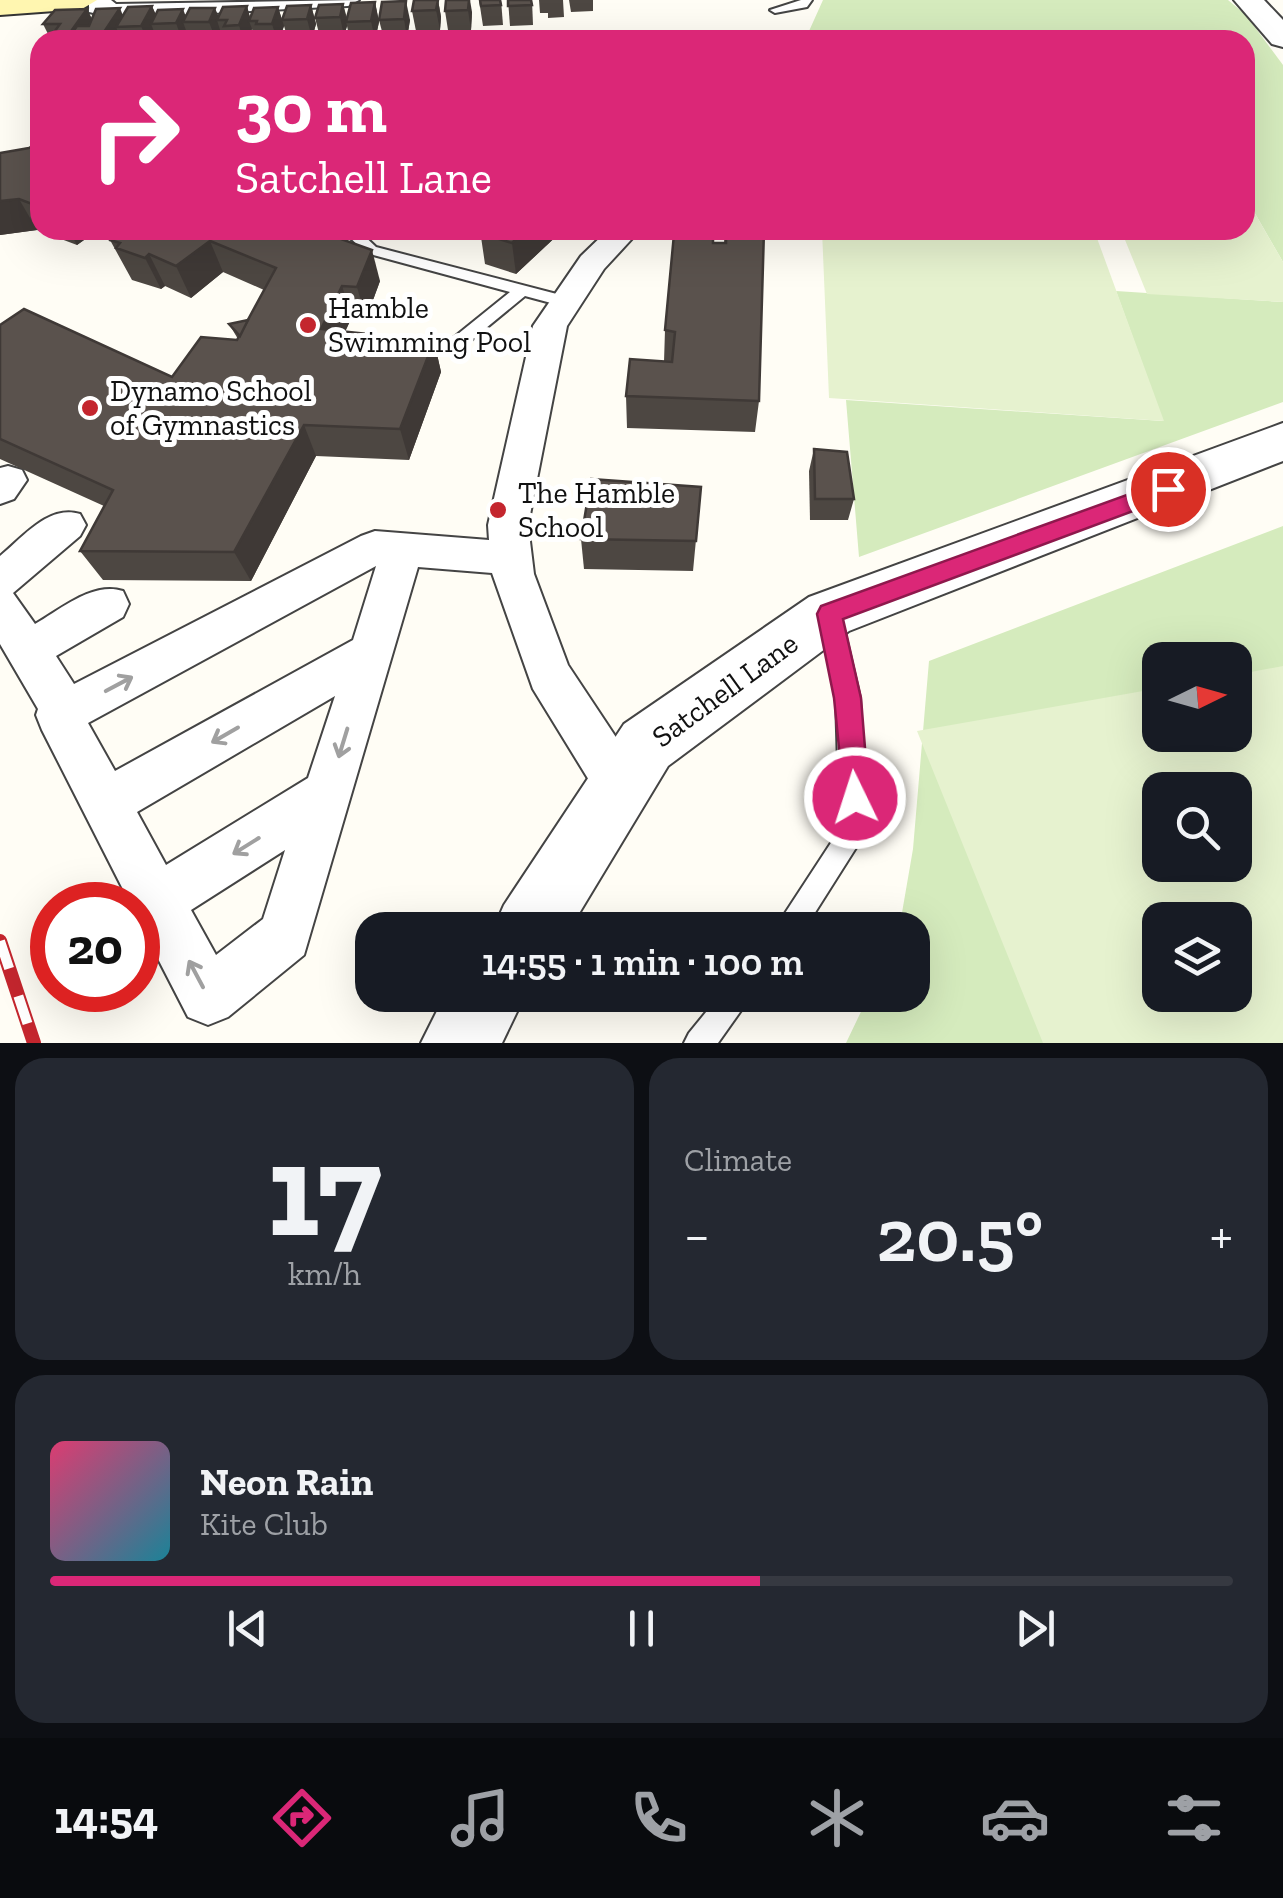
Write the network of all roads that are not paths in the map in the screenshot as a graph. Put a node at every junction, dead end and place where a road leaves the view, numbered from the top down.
1 (82, 0) edge
2 (100, 0) edge
3 (348, 0) edge
4 (807, 0) edge
5 (1248, 0) edge
6 (0, 6) edge
7 (775, 10) dead end
8 (1283, 38) edge
9 (360, 240) edge
10 (615, 240) edge
11 (523, 290) junction
12 (566, 302) junction
13 (384, 345) edge
14 (1283, 441) edge
15 (66, 525) dead end
16 (402, 550) junction
17 (511, 558) junction
18 (0, 580) edge
19 (108, 604) dead end
20 (0, 606) edge
21 (830, 614) junction
22 (28, 650) junction
23 (371, 652) junction
24 (66, 712) junction
25 (620, 786) junction
26 (328, 794) junction
27 (106, 803) junction
28 (147, 882) edge
29 (160, 899) edge
30 (160, 907) edge
31 (540, 912) edge
32 (800, 912) edge
33 (477, 1012) edge
34 (724, 1012) edge
35 (458, 1043) edge
36 (699, 1043) edge

1 - 6 main road
2 - 3 street
4 - 7 lane
5 - 8 street
9 - 11 lane
10 - 12 street
11 - 12 lane
11 - 13 lane
12 - 17 street
14 - 21 street, Satchell Lane
15 - 18 street
16 - 17 street
16 - 23 street
24 -> 16 street
17 - 25 street
19 - 22 street
20 - 22 street
21 - 25 street, Satchell Lane
21 - 32 lane
22 - 24 street
23 -> 26 street
23 -> 27 street
24 - 27 street
25 - 31 street, Satchell Lane
26 -> 29 street
26 -> 30 street
27 - 28 street
33 - 35 street
34 - 36 lane

